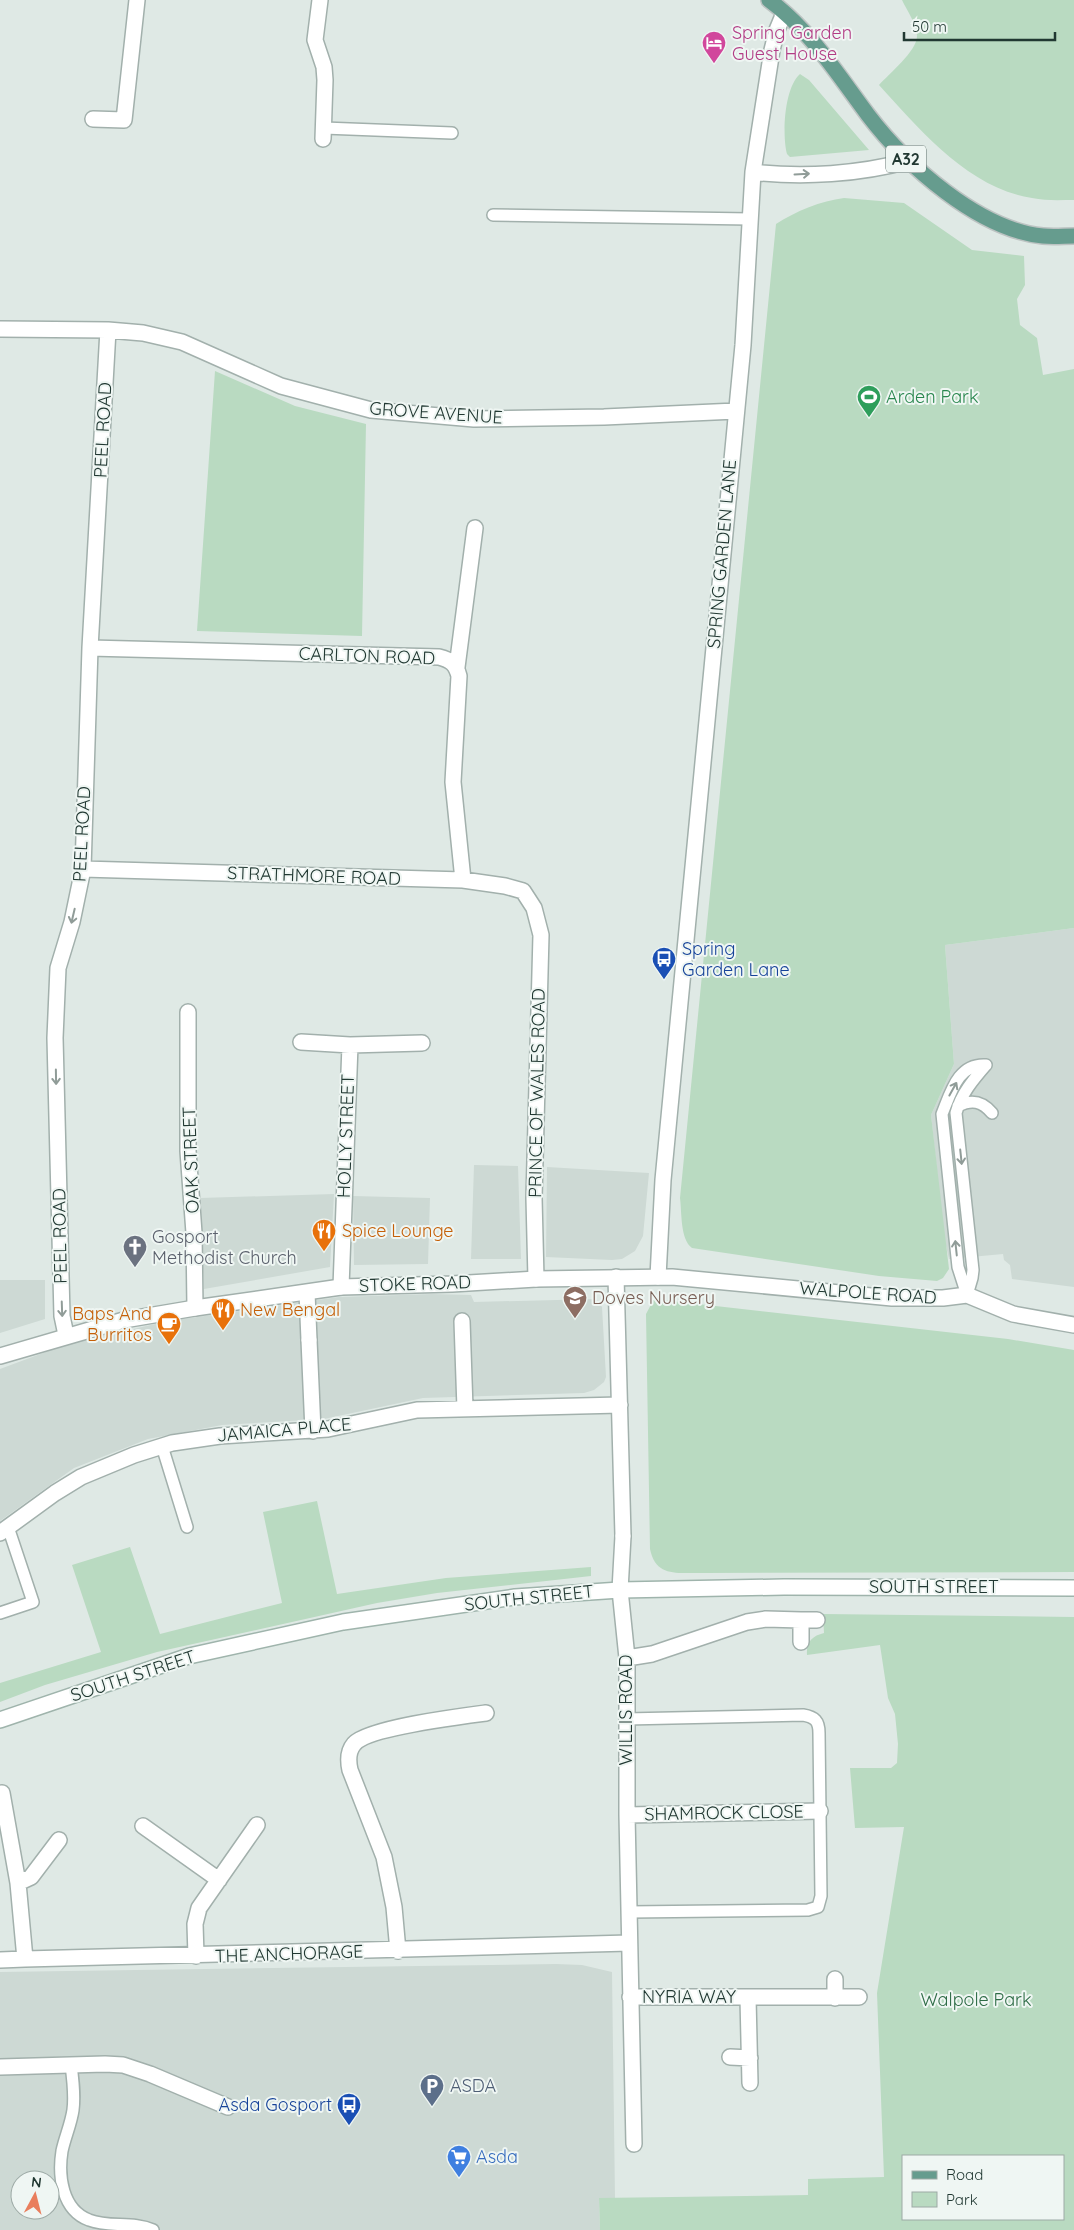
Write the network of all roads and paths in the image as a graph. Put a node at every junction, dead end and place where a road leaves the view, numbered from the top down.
1 (137, 0) edge
2 (320, 0) edge
3 (769, 0) edge
4 (784, 13) junction
5 (93, 119) dead end
6 (452, 133) dead end
7 (323, 134) joint
8 (908, 162) junction
9 (754, 172) junction
10 (492, 215) dead end
11 (750, 219) junction
12 (1074, 236) edge
13 (0, 329) edge
14 (108, 330) junction
15 (736, 411) junction
16 (475, 528) dead end
17 (90, 648) junction
18 (457, 667) junction
19 (83, 869) junction
20 (463, 880) junction
21 (534, 908) joint
22 (188, 1012) dead end
23 (300, 1042) dead end
24 (422, 1042) dead end
25 (350, 1045) junction
26 (958, 1106) junction
27 (992, 1113) dead end
28 (616, 1277) junction
29 (658, 1277) junction
30 (536, 1279) junction
31 (340, 1287) junction
32 (307, 1293) junction
33 (967, 1295) junction
34 (195, 1308) junction
35 (462, 1321) dead end
36 (1074, 1325) edge
37 (66, 1336) junction
38 (0, 1356) edge
39 (620, 1405) junction
40 (465, 1409) junction
41 (313, 1431) junction
42 (162, 1446) junction
43 (187, 1527) dead end
44 (4, 1530) edge
45 (1074, 1588) edge
46 (620, 1590) junction
47 (0, 1613) edge
48 (801, 1620) junction
49 (817, 1620) dead end
50 (801, 1642) dead end
51 (627, 1658) junction
52 (477, 1718) dead end
53 (626, 1719) junction
54 (0, 1720) edge
55 (2, 1793) dead end
56 (820, 1810) junction
57 (627, 1815) junction
58 (257, 1825) dead end
59 (143, 1826) dead end
60 (59, 1840) dead end
61 (219, 1880) junction
62 (18, 1883) junction
63 (629, 1912) junction
64 (630, 1943) junction
65 (398, 1951) junction
66 (196, 1956) junction
67 (26, 1959) junction
68 (0, 1960) edge
69 (835, 1979) dead end
70 (630, 1997) junction
71 (859, 1997) dead end
72 (748, 1998) junction
73 (836, 1998) junction
74 (730, 2057) dead end
75 (750, 2058) junction
76 (71, 2065) junction
77 (0, 2066) edge
78 (750, 2082) dead end
79 (228, 2107) dead end
80 (634, 2144) dead end
81 (153, 2230) edge

1 - 5 street
2 - 7 street
3 - 4 main road, A32
4 - 8 main road, A32
4 - 9 street, SPRING GARDEN LANE
6 - 7 lane
9 -> 8 street
8 - 12 main road, A32
9 - 11 street, SPRING GARDEN LANE
10 - 11 lane
11 - 15 street, SPRING GARDEN LANE
13 - 14 street, GROVE AVENUE
14 - 15 street, GROVE AVENUE
14 - 17 street, PEEL ROAD
15 - 29 street, SPRING GARDEN LANE
16 - 18 street
17 - 18 street, CARLTON ROAD
17 - 19 street, PEEL ROAD
18 - 20 street, CARLTON ROAD
19 - 20 street, STRATHMORE ROAD
19 -> 37 street, PEEL ROAD
20 - 21 street, STRATHMORE ROAD
21 - 30 street, PRINCE OF WALES ROAD
22 - 34 street, OAK STREET
23 - 25 street
24 - 25 street
25 - 31 street, HOLLY STREET
26 - 27 lane
26 -> 33 lane
33 -> 26 lane
28 - 29 street, STOKE ROAD
28 - 30 street, STOKE ROAD
28 - 39 street, WILLIS ROAD
29 - 33 street, WALPOLE ROAD
30 - 31 street, STOKE ROAD
31 - 32 street, STOKE ROAD
32 - 34 street, STOKE ROAD
32 - 41 street
33 - 36 street, WALPOLE ROAD
34 - 37 street, STOKE ROAD
35 - 40 street
37 - 38 street, STOKE ROAD
39 - 40 street, JAMAICA PLACE
39 - 46 street, WILLIS ROAD
40 - 41 street, JAMAICA PLACE
41 - 42 street, JAMAICA PLACE
42 - 43 lane
42 - 44 street, JAMAICA PLACE
44 - 47 lane
45 - 46 street, SOUTH STREET
46 - 51 street, WILLIS ROAD
46 - 54 street, SOUTH STREET
48 - 49 street
48 - 50 street
48 - 51 street
51 - 53 street, WILLIS ROAD
52 - 65 street
53 - 56 lane
53 - 57 street, WILLIS ROAD
55 - 62 street
56 - 57 street, SHAMROCK CLOSE
56 - 63 lane
57 - 63 street, WILLIS ROAD
58 - 61 street
59 - 61 street
60 - 62 street
61 - 66 street
62 - 67 street
63 - 64 street, WILLIS ROAD
64 - 65 street, THE ANCHORAGE
64 - 70 street, WILLIS ROAD
65 - 66 street, THE ANCHORAGE
66 - 67 street, THE ANCHORAGE
67 - 68 street, THE ANCHORAGE
69 - 73 street
70 - 72 street, NYRIA WAY
70 - 80 street, WILLIS ROAD
71 - 73 street, NYRIA WAY
72 - 73 street, NYRIA WAY
72 - 75 street, NYRIA WAY
74 - 75 street
75 - 78 street, NYRIA WAY
76 - 77 street
76 - 79 street
76 - 81 lane

